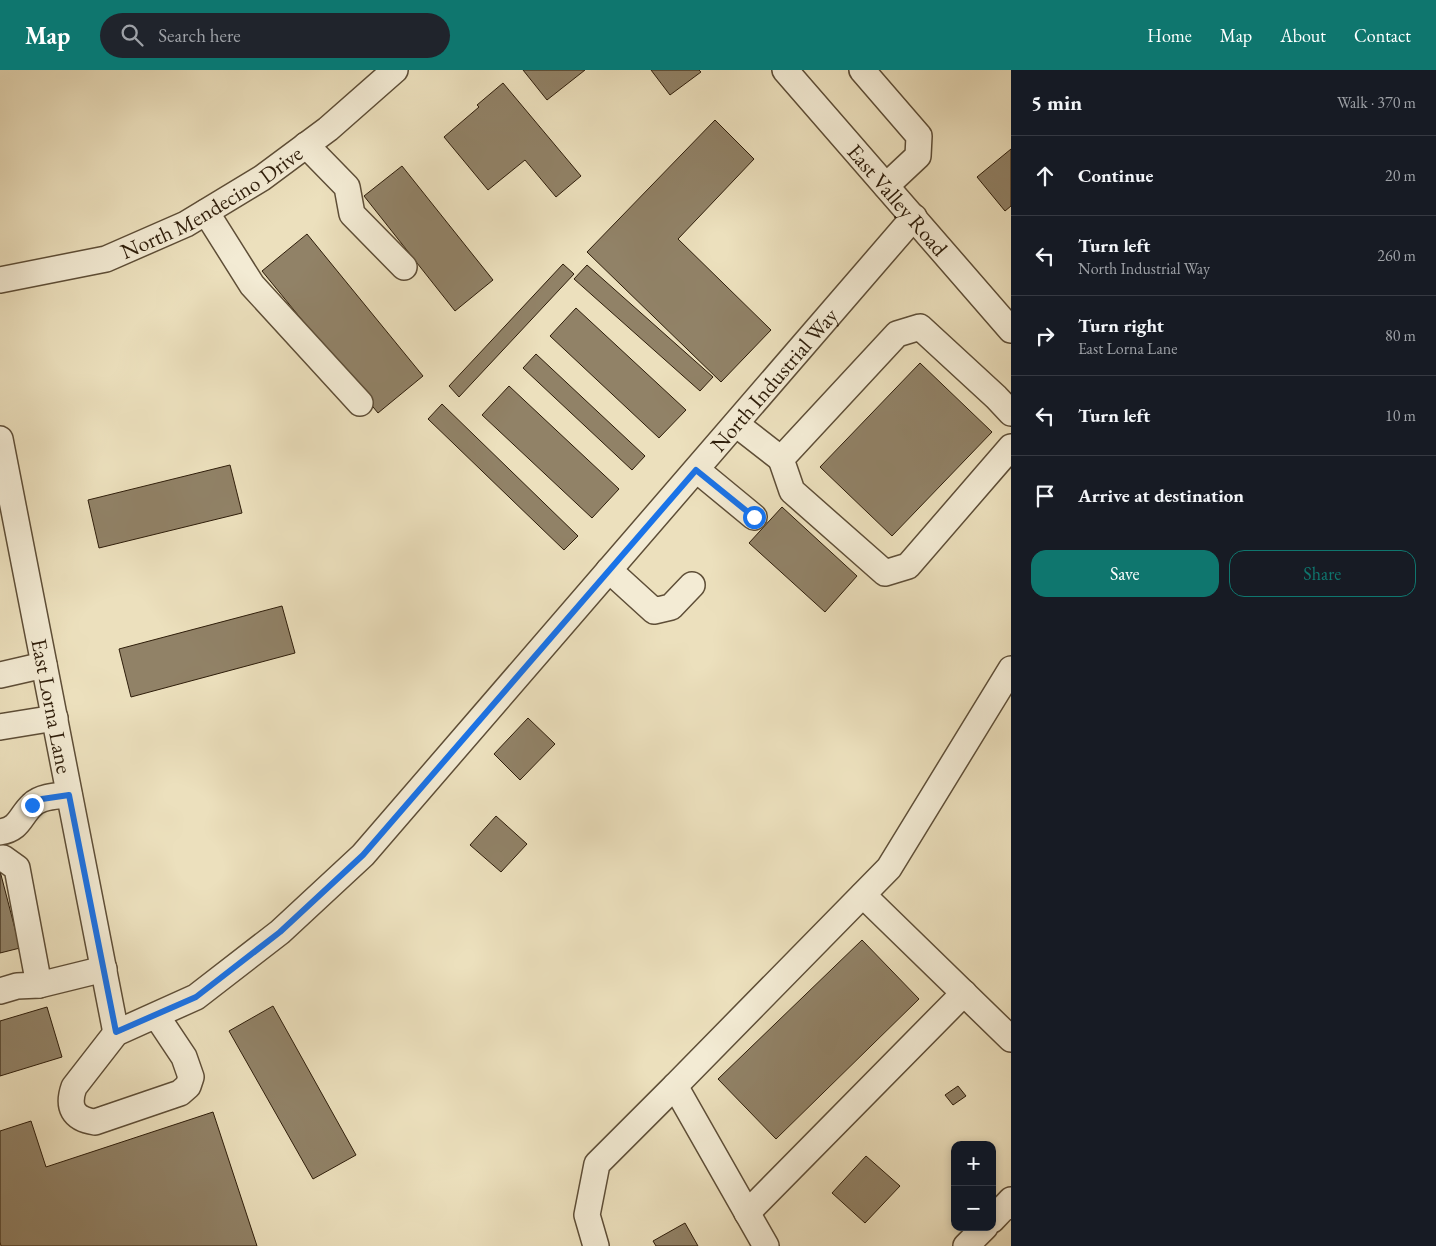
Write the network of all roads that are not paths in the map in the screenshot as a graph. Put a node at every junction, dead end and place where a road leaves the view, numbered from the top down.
1 (395, 70) edge
2 (785, 70) edge
3 (862, 70) edge
4 (306, 145) junction
5 (886, 186) junction
6 (206, 212) junction
7 (914, 218) junction
8 (404, 267) dead end
9 (0, 280) edge
10 (1011, 330) edge
11 (1006, 398) edge
12 (360, 403) dead end
13 (736, 424) junction
14 (0, 439) edge
15 (1011, 447) edge
16 (781, 459) junction
17 (696, 470) junction
18 (754, 517) dead end
19 (11, 551) edge
20 (610, 570) junction
21 (692, 585) dead end
22 (44, 666) junction
23 (1011, 669) edge
24 (0, 675) edge
25 (55, 718) junction
26 (0, 727) edge
27 (69, 795) junction
28 (0, 832) edge
29 (0, 859) edge
30 (863, 895) junction
31 (104, 969) junction
32 (39, 985) junction
33 (0, 991) edge
34 (964, 993) junction
35 (156, 1015) junction
36 (116, 1032) junction
37 (1011, 1039) edge
38 (675, 1086) junction
39 (1011, 1200) edge
40 (747, 1214) junction
41 (996, 1216) edge
42 (981, 1231) edge
43 (596, 1246) edge
44 (766, 1246) edge
45 (966, 1246) edge

1 - 4 street, North Mendecino Drive
2 - 5 street, East Valley Road
3 - 5 street
4 - 6 street, North Mendecino Drive
4 - 8 street
5 - 7 street, East Valley Road
6 - 9 street, North Mendecino Drive
6 - 12 street
7 - 10 street, East Valley Road
7 - 13 street, North Industrial Way
11 - 16 street
13 - 16 street
13 - 17 street, North Industrial Way
14 - 19 street, East Lorna Lane
15 - 16 street
17 - 18 street
17 - 20 street, North Industrial Way
19 - 22 street, East Lorna Lane
20 - 21 street
20 - 35 street, North Industrial Way
22 - 24 street
22 - 25 street, East Lorna Lane
23 - 30 street
25 - 26 street
25 - 27 street, East Lorna Lane
27 - 28 street
27 - 31 street, East Lorna Lane
29 - 32 street
30 - 34 street
30 - 38 street
31 - 32 street
31 - 36 street, East Lorna Lane
32 - 33 street
34 - 37 street
34 - 40 street
35 - 36 street, North Industrial Way
35 - 36 street
38 - 40 street
38 - 43 street
39 - 41 street
40 - 44 street
42 - 45 street

